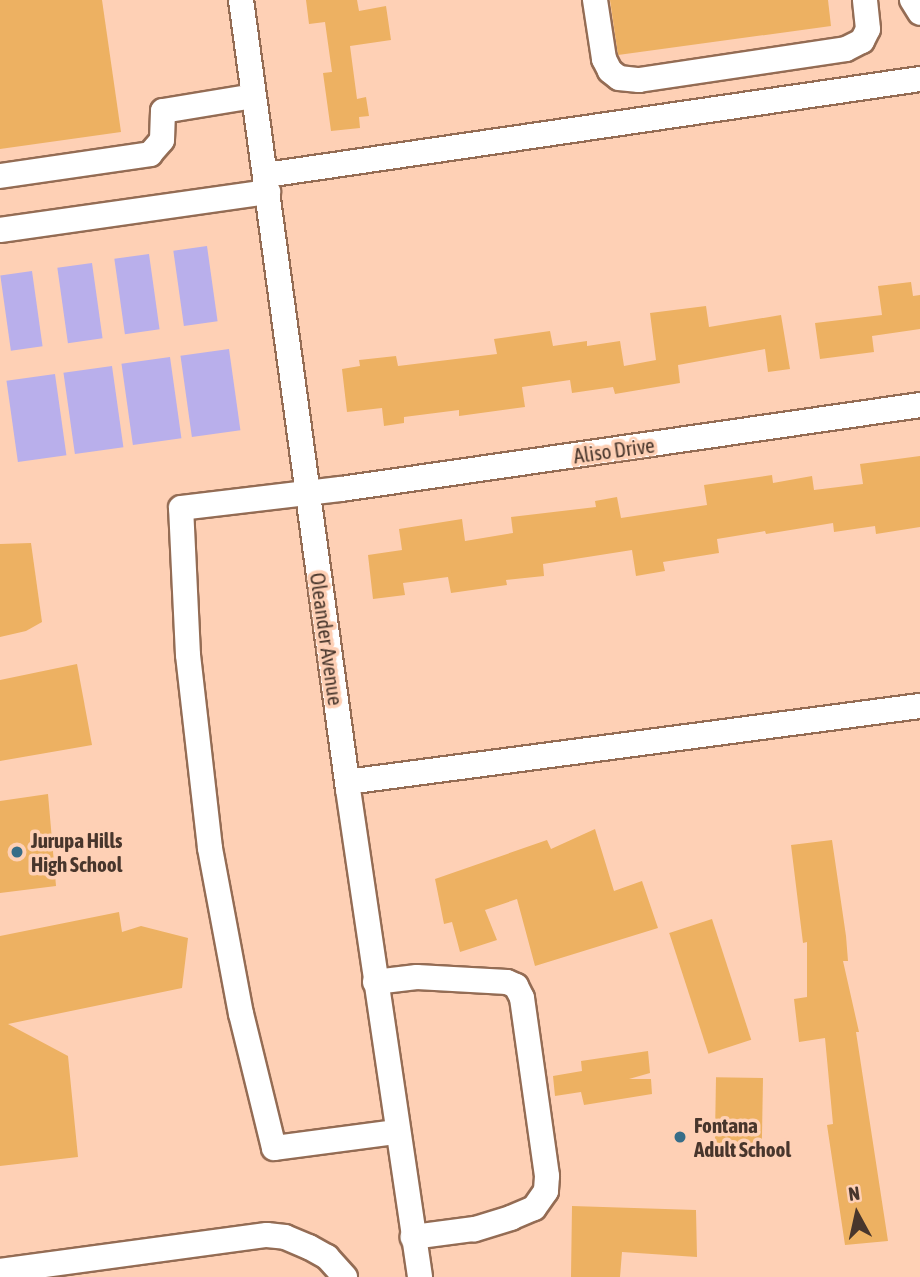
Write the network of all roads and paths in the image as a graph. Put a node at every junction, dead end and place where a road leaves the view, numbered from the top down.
1 (241, 0) edge
2 (595, 0) edge
3 (865, 0) edge
4 (912, 0) edge
5 (920, 13) edge
6 (920, 79) edge
7 (254, 96) junction
8 (0, 176) edge
9 (267, 183) junction
10 (0, 230) edge
11 (920, 405) edge
12 (307, 493) junction
13 (920, 706) edge
14 (347, 782) junction
15 (375, 982) junction
16 (396, 1132) junction
17 (413, 1237) junction
18 (0, 1271) edge
19 (345, 1277) edge
20 (420, 1277) edge

1 - 7 street, Oleander Avenue
2 - 3 street
4 - 5 street
6 - 9 street
7 - 8 street
7 - 9 street, Oleander Avenue
9 - 10 street
9 - 12 street, Oleander Avenue
11 - 12 street, Aliso Drive
12 - 14 street, Oleander Avenue
12 - 16 street, Aliso Drive
13 - 14 street
14 - 15 street, Oleander Avenue
15 - 16 street, Oleander Avenue
15 - 17 street
16 - 17 street, Oleander Avenue
17 - 20 street, Oleander Avenue
18 - 19 street

